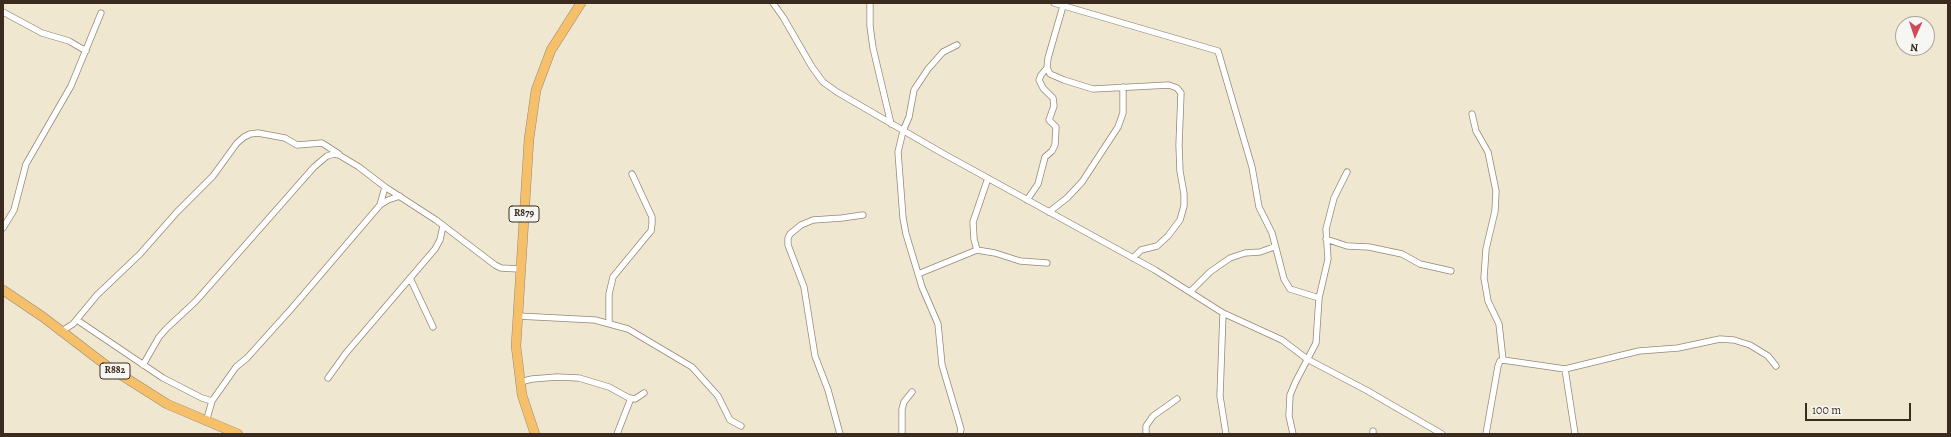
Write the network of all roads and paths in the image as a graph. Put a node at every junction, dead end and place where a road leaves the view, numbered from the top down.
1 (582, 3) edge
2 (773, 3) edge
3 (870, 3) edge
4 (1054, 3) edge
5 (1063, 6) junction
6 (3, 12) edge
7 (101, 12) dead end
8 (956, 45) dead end
9 (86, 51) junction
10 (1047, 68) junction
11 (1123, 87) junction
12 (1472, 114) dead end
13 (891, 124) junction
14 (903, 131) junction
15 (339, 154) junction
16 (1347, 172) dead end
17 (632, 174) dead end
18 (988, 178) junction
19 (385, 187) junction
20 (400, 196) junction
21 (1027, 200) junction
22 (380, 205) junction
23 (1049, 212) junction
24 (863, 215) dead end
25 (444, 226) junction
26 (3, 228) edge
27 (1326, 238) junction
28 (1274, 247) junction
29 (977, 250) junction
30 (1133, 258) junction
31 (1047, 263) dead end
32 (519, 269) junction
33 (1451, 272) dead end
34 (918, 274) junction
35 (410, 278) junction
36 (3, 290) edge
37 (1190, 292) junction
38 (1319, 298) junction
39 (1223, 313) junction
40 (518, 316) junction
41 (77, 320) junction
42 (609, 323) junction
43 (433, 327) dead end
44 (60, 332) junction
45 (1307, 359) junction
46 (1503, 360) junction
47 (143, 365) junction
48 (1776, 366) dead end
49 (1564, 369) junction
50 (328, 378) dead end
51 (520, 382) junction
52 (912, 392) dead end
53 (644, 394) dead end
54 (631, 398) junction
55 (1177, 400) dead end
56 (212, 401) junction
57 (206, 422) junction
58 (741, 426) dead end
59 (238, 434) edge
60 (535, 434) edge
61 (617, 434) edge
62 (840, 434) edge
63 (902, 434) edge
64 (960, 434) edge
65 (1146, 434) edge
66 (1226, 434) edge
67 (1294, 434) edge
68 (1442, 434) edge
69 (1486, 434) edge
70 (1575, 434) edge

1 - 32 main road, R879
2 - 13 street
3 - 13 street
4 - 5 street
5 - 10 street
5 - 28 street
6 - 9 street
7 - 9 street
8 - 14 street
9 - 26 street
10 - 11 street
10 - 21 street
11 - 23 street
11 - 30 street
12 - 46 street
13 - 14 street
14 - 18 street
14 - 34 street
15 - 19 street
15 - 41 street
15 - 47 street
16 - 27 street
17 - 42 street
18 - 21 street
18 - 29 street
19 - 20 street
19 - 22 street
20 - 22 street
20 - 25 street
21 - 23 street
22 - 56 street
23 - 30 street
24 - 62 street
25 - 32 street
25 - 35 street
27 - 33 street
27 - 38 street
28 - 37 street
28 - 38 street
29 - 31 street
29 - 34 street
30 - 37 street
32 - 40 main road, R879
34 - 64 street
35 - 43 street
35 - 50 street
36 - 44 main road, R882
37 - 39 street
38 - 45 street
39 - 45 street
39 - 66 street
40 - 42 street
40 - 51 main road, R879
41 - 44 street
41 - 47 street
42 - 58 street
44 - 57 main road, R882
45 - 67 street
45 - 68 street
46 - 49 street
46 - 69 street
47 - 56 street
48 - 49 street
49 - 70 street
51 - 54 street
51 - 60 main road, R879
52 - 63 street
53 - 54 street
54 - 61 street
55 - 65 street
56 - 57 street
57 - 59 main road, R882

